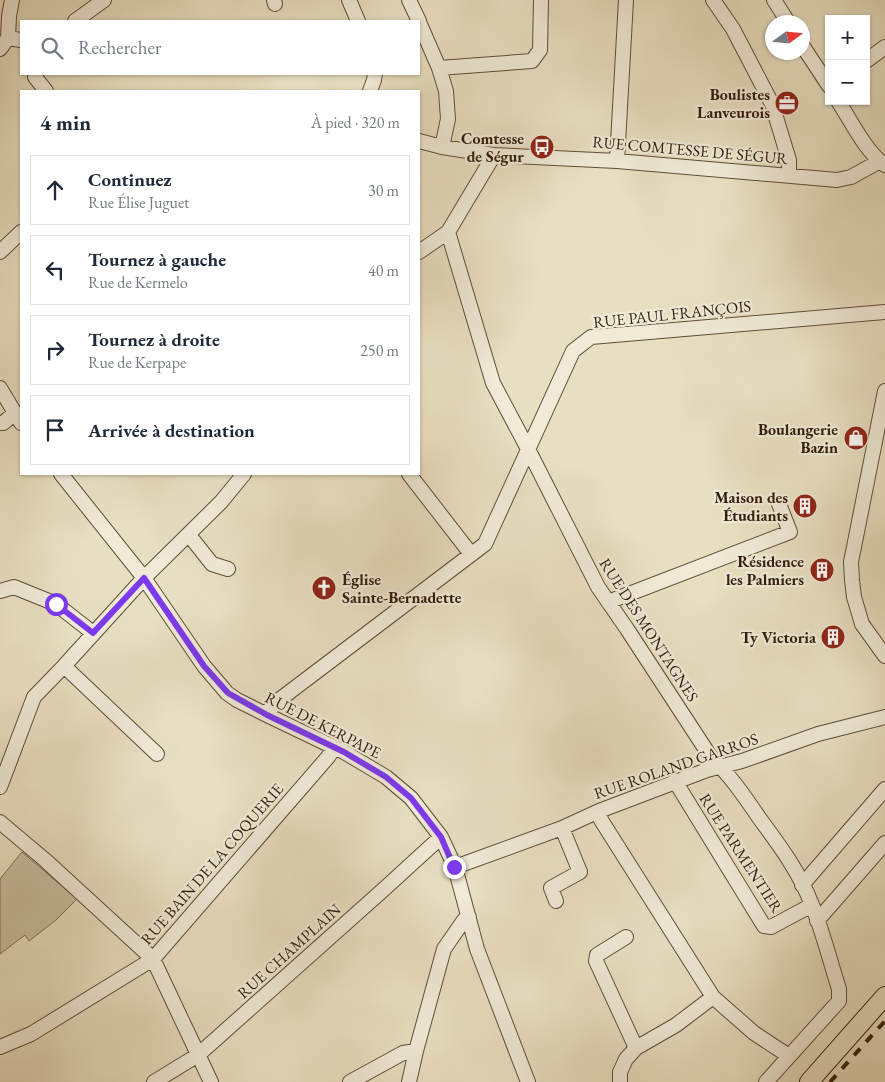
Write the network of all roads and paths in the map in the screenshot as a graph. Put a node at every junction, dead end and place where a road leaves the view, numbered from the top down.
1 (12, 0) edge
2 (104, 0) edge
3 (350, 0) edge
4 (410, 0) edge
5 (541, 0) edge
6 (626, 0) edge
7 (713, 0) edge
8 (774, 0) edge
9 (784, 15) edge
10 (76, 20) edge
11 (358, 20) edge
12 (419, 20) edge
13 (420, 23) edge
14 (10, 42) edge
15 (885, 47) edge
16 (810, 57) edge
17 (867, 60) edge
18 (438, 68) junction
19 (375, 75) edge
20 (35, 77) dead end
21 (825, 79) edge
22 (45, 90) edge
23 (370, 90) edge
24 (841, 105) edge
25 (420, 141) edge
26 (442, 147) junction
27 (494, 155) junction
28 (617, 161) junction
29 (882, 163) edge
30 (789, 176) junction
31 (448, 232) junction
32 (20, 233) edge
33 (420, 251) edge
34 (0, 252) edge
35 (885, 312) edge
36 (0, 388) edge
37 (885, 391) edge
38 (18, 418) edge
39 (0, 423) edge
40 (528, 449) junction
41 (62, 475) edge
42 (243, 475) edge
43 (410, 475) edge
44 (779, 504) dead end
45 (189, 535) junction
46 (470, 554) junction
47 (228, 569) dead end
48 (144, 578) junction
49 (0, 592) edge
50 (608, 602) junction
51 (93, 633) junction
52 (885, 656) edge
53 (64, 666) junction
54 (267, 715) junction
55 (885, 717) edge
56 (334, 748) junction
57 (157, 754) dead end
58 (722, 767) junction
59 (674, 781) junction
60 (0, 787) edge
61 (885, 789) edge
62 (600, 811) junction
63 (0, 822) edge
64 (562, 828) junction
65 (441, 837) junction
66 (885, 843) edge
67 (454, 867) junction
68 (802, 885) junction
69 (556, 901) dead end
70 (812, 905) junction
71 (469, 918) junction
72 (817, 921) junction
73 (626, 937) dead end
74 (153, 959) junction
75 (885, 996) edge
76 (713, 997) junction
77 (0, 1047) edge
78 (636, 1048) junction
79 (416, 1051) junction
80 (198, 1055) junction
81 (789, 1056) junction
82 (154, 1082) edge
83 (211, 1082) edge
84 (350, 1082) edge
85 (409, 1082) edge
86 (528, 1082) edge
87 (620, 1082) edge
88 (766, 1082) edge
89 (809, 1082) edge

1 - 14 street
2 - 10 street
3 - 11 street
4 - 12 street
5 - 18 street
6 - 28 street
7 - 30 street
8 - 9 street
13 - 18 street
15 - 17 street
16 - 21 street
18 - 26 street
19 - 23 street
20 - 22 street
24 - 29 street
25 - 26 street, RUE COMTESSE DE SÉGUR
26 - 27 street, RUE COMTESSE DE SÉGUR
27 - 28 street, RUE COMTESSE DE SÉGUR
27 - 31 street
28 - 30 street, RUE COMTESSE DE SÉGUR
29 - 30 street, RUE COMTESSE DE SÉGUR
31 - 33 street
31 - 40 street, RUE DES MONTAGNES
32 - 34 street
35 - 40 street, RUE PAUL FRANÇOIS
36 - 38 street
37 - 52 street
38 - 39 street
40 - 46 street, RUE PAUL FRANÇOIS
40 - 50 street, RUE DES MONTAGNES
41 - 48 street, RUE DE KERPAPE
42 - 45 street
43 - 46 street
44 - 50 street
45 - 47 street
45 - 48 street
46 - 54 street, RUE PAUL FRANÇOIS
48 - 51 street
48 - 54 street, RUE DE KERPAPE
49 - 51 street
50 - 58 street, RUE DES MONTAGNES
51 - 53 street
53 - 57 street
53 - 60 street
54 - 56 street, RUE DE KERPAPE
55 - 58 street, RUE ROLAND GARROS
56 - 65 street, RUE DE KERPAPE
56 - 74 street, RUE BAIN DE LA COQUERIE
58 - 59 street, RUE ROLAND GARROS
58 - 68 street, RUE DES MONTAGNES
59 - 62 street, RUE ROLAND GARROS
59 - 70 street, RUE PARMENTIER
61 - 68 street
62 - 64 street, RUE ROLAND GARROS
62 - 76 street
63 - 74 street
64 - 67 street, RUE ROLAND GARROS
64 - 69 street
65 - 67 street, RUE DE KERPAPE
65 - 80 street, RUE CHAMPLAIN
66 - 72 street
67 - 71 street, RUE DE KERPAPE
68 - 70 street, RUE DES MONTAGNES
70 - 72 street, RUE DES MONTAGNES
71 - 79 street
71 - 86 street, RUE DE KERPAPE
72 - 81 street, RUE DES MONTAGNES
73 - 78 street
74 - 77 street, RUE BAIN DE LA COQUERIE
74 - 80 street
75 - 89 main road
76 - 78 street
76 - 81 street
78 - 87 street
79 - 84 street
79 - 85 street
80 - 82 street, RUE CHAMPLAIN
80 - 83 street
81 - 88 street

